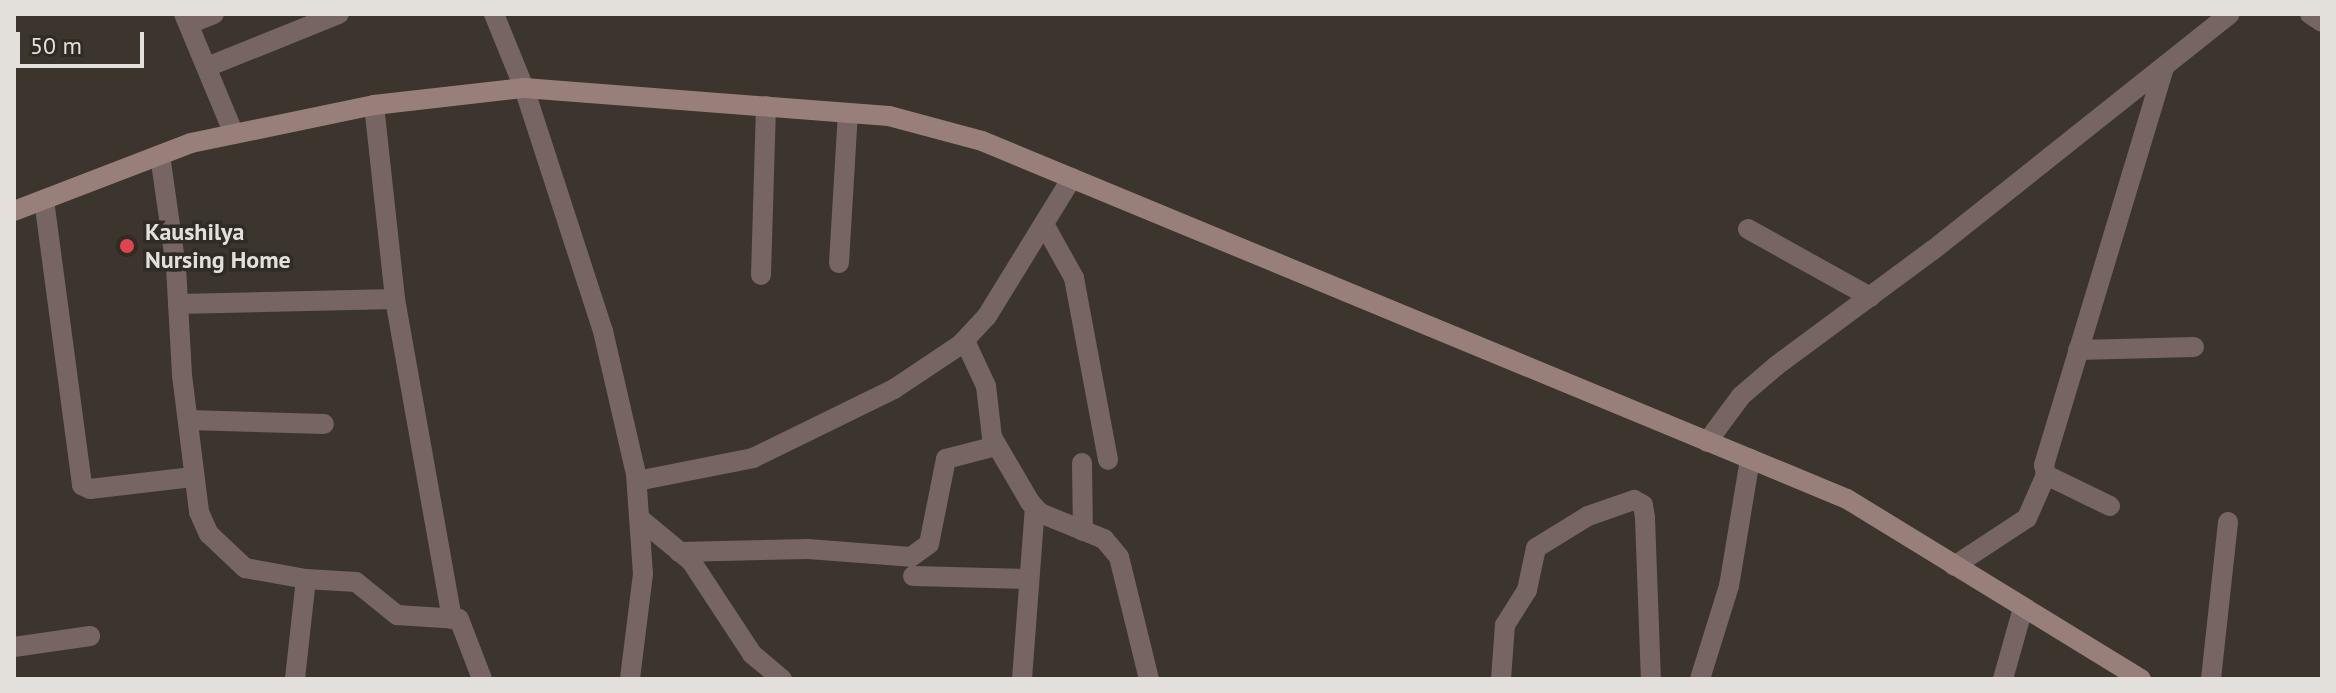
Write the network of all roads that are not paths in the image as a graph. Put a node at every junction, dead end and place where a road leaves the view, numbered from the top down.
1 (214, 14) edge
2 (339, 14) edge
3 (494, 14) edge
4 (2230, 14) edge
5 (2310, 14) edge
6 (187, 19) edge
7 (2322, 22) edge
8 (207, 67) junction
9 (2164, 67) junction
10 (524, 88) junction
11 (374, 105) junction
12 (766, 106) junction
13 (848, 113) junction
14 (234, 134) junction
15 (160, 155) junction
16 (1072, 178) junction
17 (44, 200) junction
18 (14, 211) edge
19 (1044, 224) junction
20 (1748, 229) dead end
21 (839, 263) dead end
22 (761, 275) dead end
23 (1870, 297) junction
24 (395, 299) junction
25 (178, 304) junction
26 (965, 341) junction
27 (2194, 347) dead end
28 (2078, 350) junction
29 (188, 420) junction
30 (324, 424) dead end
31 (1707, 442) junction
32 (996, 446) junction
33 (1750, 459) junction
34 (1108, 460) dead end
35 (1082, 463) dead end
36 (2046, 475) junction
37 (192, 477) junction
38 (637, 481) junction
39 (2110, 506) dead end
40 (1035, 508) junction
41 (639, 518) junction
42 (2228, 522) dead end
43 (1083, 531) junction
44 (679, 552) junction
45 (1954, 566) junction
46 (913, 576) dead end
47 (306, 579) junction
48 (1027, 579) junction
49 (2023, 608) junction
50 (452, 619) junction
51 (90, 636) dead end
52 (14, 647) edge
53 (295, 679) edge
54 (482, 679) edge
55 (630, 679) edge
56 (782, 679) edge
57 (1022, 679) edge
58 (1149, 679) edge
59 (1501, 679) edge
60 (1651, 679) edge
61 (1700, 679) edge
62 (2003, 679) edge
63 (2141, 679) edge
64 (2211, 679) edge

1 - 6 street
2 - 8 street
3 - 10 street
4 - 9 street
5 - 7 street
6 - 8 street
8 - 14 street
9 - 23 street
9 - 28 street
10 - 11 main road
10 - 12 main road
10 - 38 street
11 - 14 main road
11 - 24 street
12 - 13 main road
12 - 22 street
13 - 16 main road
13 - 21 street
14 - 15 main road
15 - 17 main road
15 - 25 street
16 - 19 street
16 - 31 main road
17 - 18 main road
17 - 37 street
19 - 26 street
19 - 34 street
20 - 23 street
23 - 31 street
24 - 25 street
24 - 50 street
25 - 29 street
26 - 32 street
26 - 38 street
27 - 28 street
28 - 36 street
29 - 30 street
29 - 37 street
31 - 33 main road
32 - 40 street
32 - 44 street
33 - 45 main road
33 - 61 street
35 - 43 street
36 - 39 street
36 - 45 street
37 - 47 street
38 - 41 street
40 - 43 street
40 - 48 street
41 - 44 street
41 - 55 street
42 - 64 street
43 - 58 street
44 - 56 street
45 - 49 main road
46 - 48 street
47 - 50 street
47 - 53 street
48 - 57 street
49 - 62 street
49 - 63 main road
50 - 54 street
51 - 52 street
59 - 60 street

